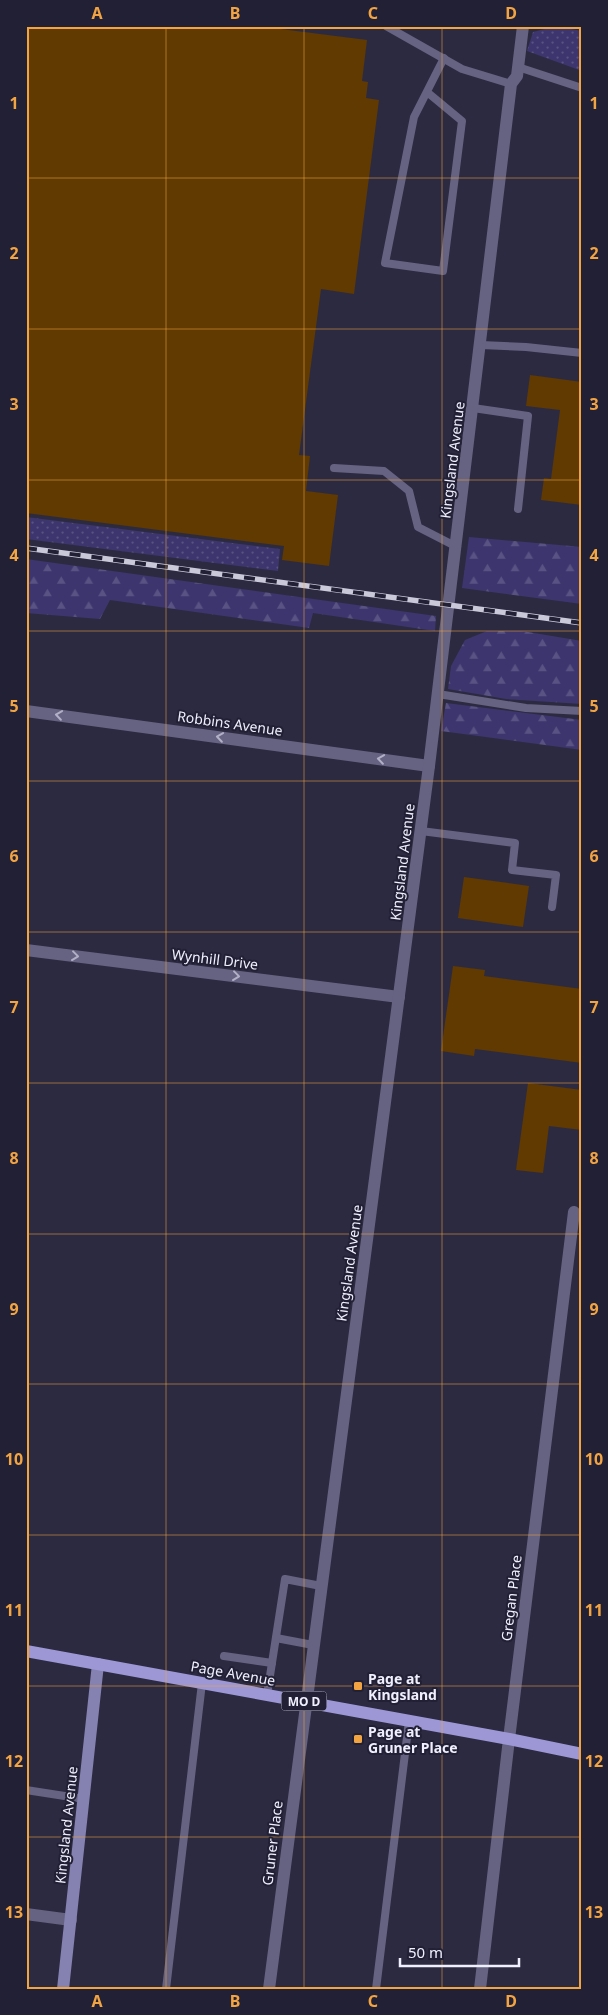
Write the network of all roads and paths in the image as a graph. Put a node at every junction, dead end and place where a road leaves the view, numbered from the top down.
1 (386, 26) edge
2 (523, 26) edge
3 (444, 58) junction
4 (518, 67) junction
5 (512, 84) junction
6 (582, 88) edge
7 (427, 92) junction
8 (481, 345) junction
9 (582, 354) edge
10 (473, 408) junction
11 (334, 468) dead end
12 (518, 509) dead end
13 (457, 547) junction
14 (438, 694) junction
15 (26, 711) edge
16 (582, 711) edge
17 (429, 766) junction
18 (421, 831) junction
19 (552, 907) dead end
20 (26, 950) edge
21 (400, 997) junction
22 (574, 1212) dead end
23 (321, 1586) junction
24 (276, 1638) junction
25 (313, 1645) junction
26 (26, 1651) edge
27 (224, 1656) dead end
28 (98, 1664) junction
29 (272, 1664) junction
30 (202, 1683) junction
31 (267, 1695) junction
32 (306, 1702) junction
33 (408, 1721) junction
34 (509, 1739) junction
35 (582, 1754) edge
36 (26, 1790) edge
37 (84, 1799) junction
38 (26, 1914) edge
39 (71, 1920) junction
40 (63, 1989) edge
41 (166, 1989) edge
42 (269, 1989) edge
43 (376, 1989) edge
44 (480, 1989) edge

1 - 3 lane
2 - 4 street, Kingsland Avenue
3 - 5 lane
3 - 7 lane
4 - 5 street, Kingsland Avenue
4 - 6 lane
5 - 8 street, Kingsland Avenue
7 - 7 lane
8 - 9 lane
8 - 10 street, Kingsland Avenue
10 - 12 lane
10 - 13 street, Kingsland Avenue
11 - 13 lane
13 - 14 street, Kingsland Avenue
14 - 16 lane
14 - 17 street, Kingsland Avenue
17 -> 15 street, Robbins Avenue
17 - 18 street, Kingsland Avenue
18 - 19 lane
18 - 21 street, Kingsland Avenue
20 -> 21 street, Wynhill Drive
21 - 23 street, Kingsland Avenue
22 - 34 street, Gregan Place
23 - 24 lane
23 - 25 street, Kingsland Avenue
24 - 25 lane
24 - 29 lane
25 - 32 street, Kingsland Avenue
26 - 28 main road, Page Avenue / MO D
27 - 29 lane
28 - 30 main road, Page Avenue / MO D
28 - 37 street, Kingsland Avenue
29 - 31 lane
30 - 31 main road, Page Avenue / MO D
30 - 41 lane
31 - 32 main road, Page Avenue / MO D
32 - 33 main road, Page Avenue / MO D
32 - 42 street, Gruner Place
33 - 34 main road, Page Avenue / MO D
33 - 43 lane
34 - 35 main road, Page Avenue / MO D
34 - 44 street, Gregan Place
36 - 37 lane
37 - 39 street, Kingsland Avenue
38 - 39 street
39 - 40 street, Kingsland Avenue

